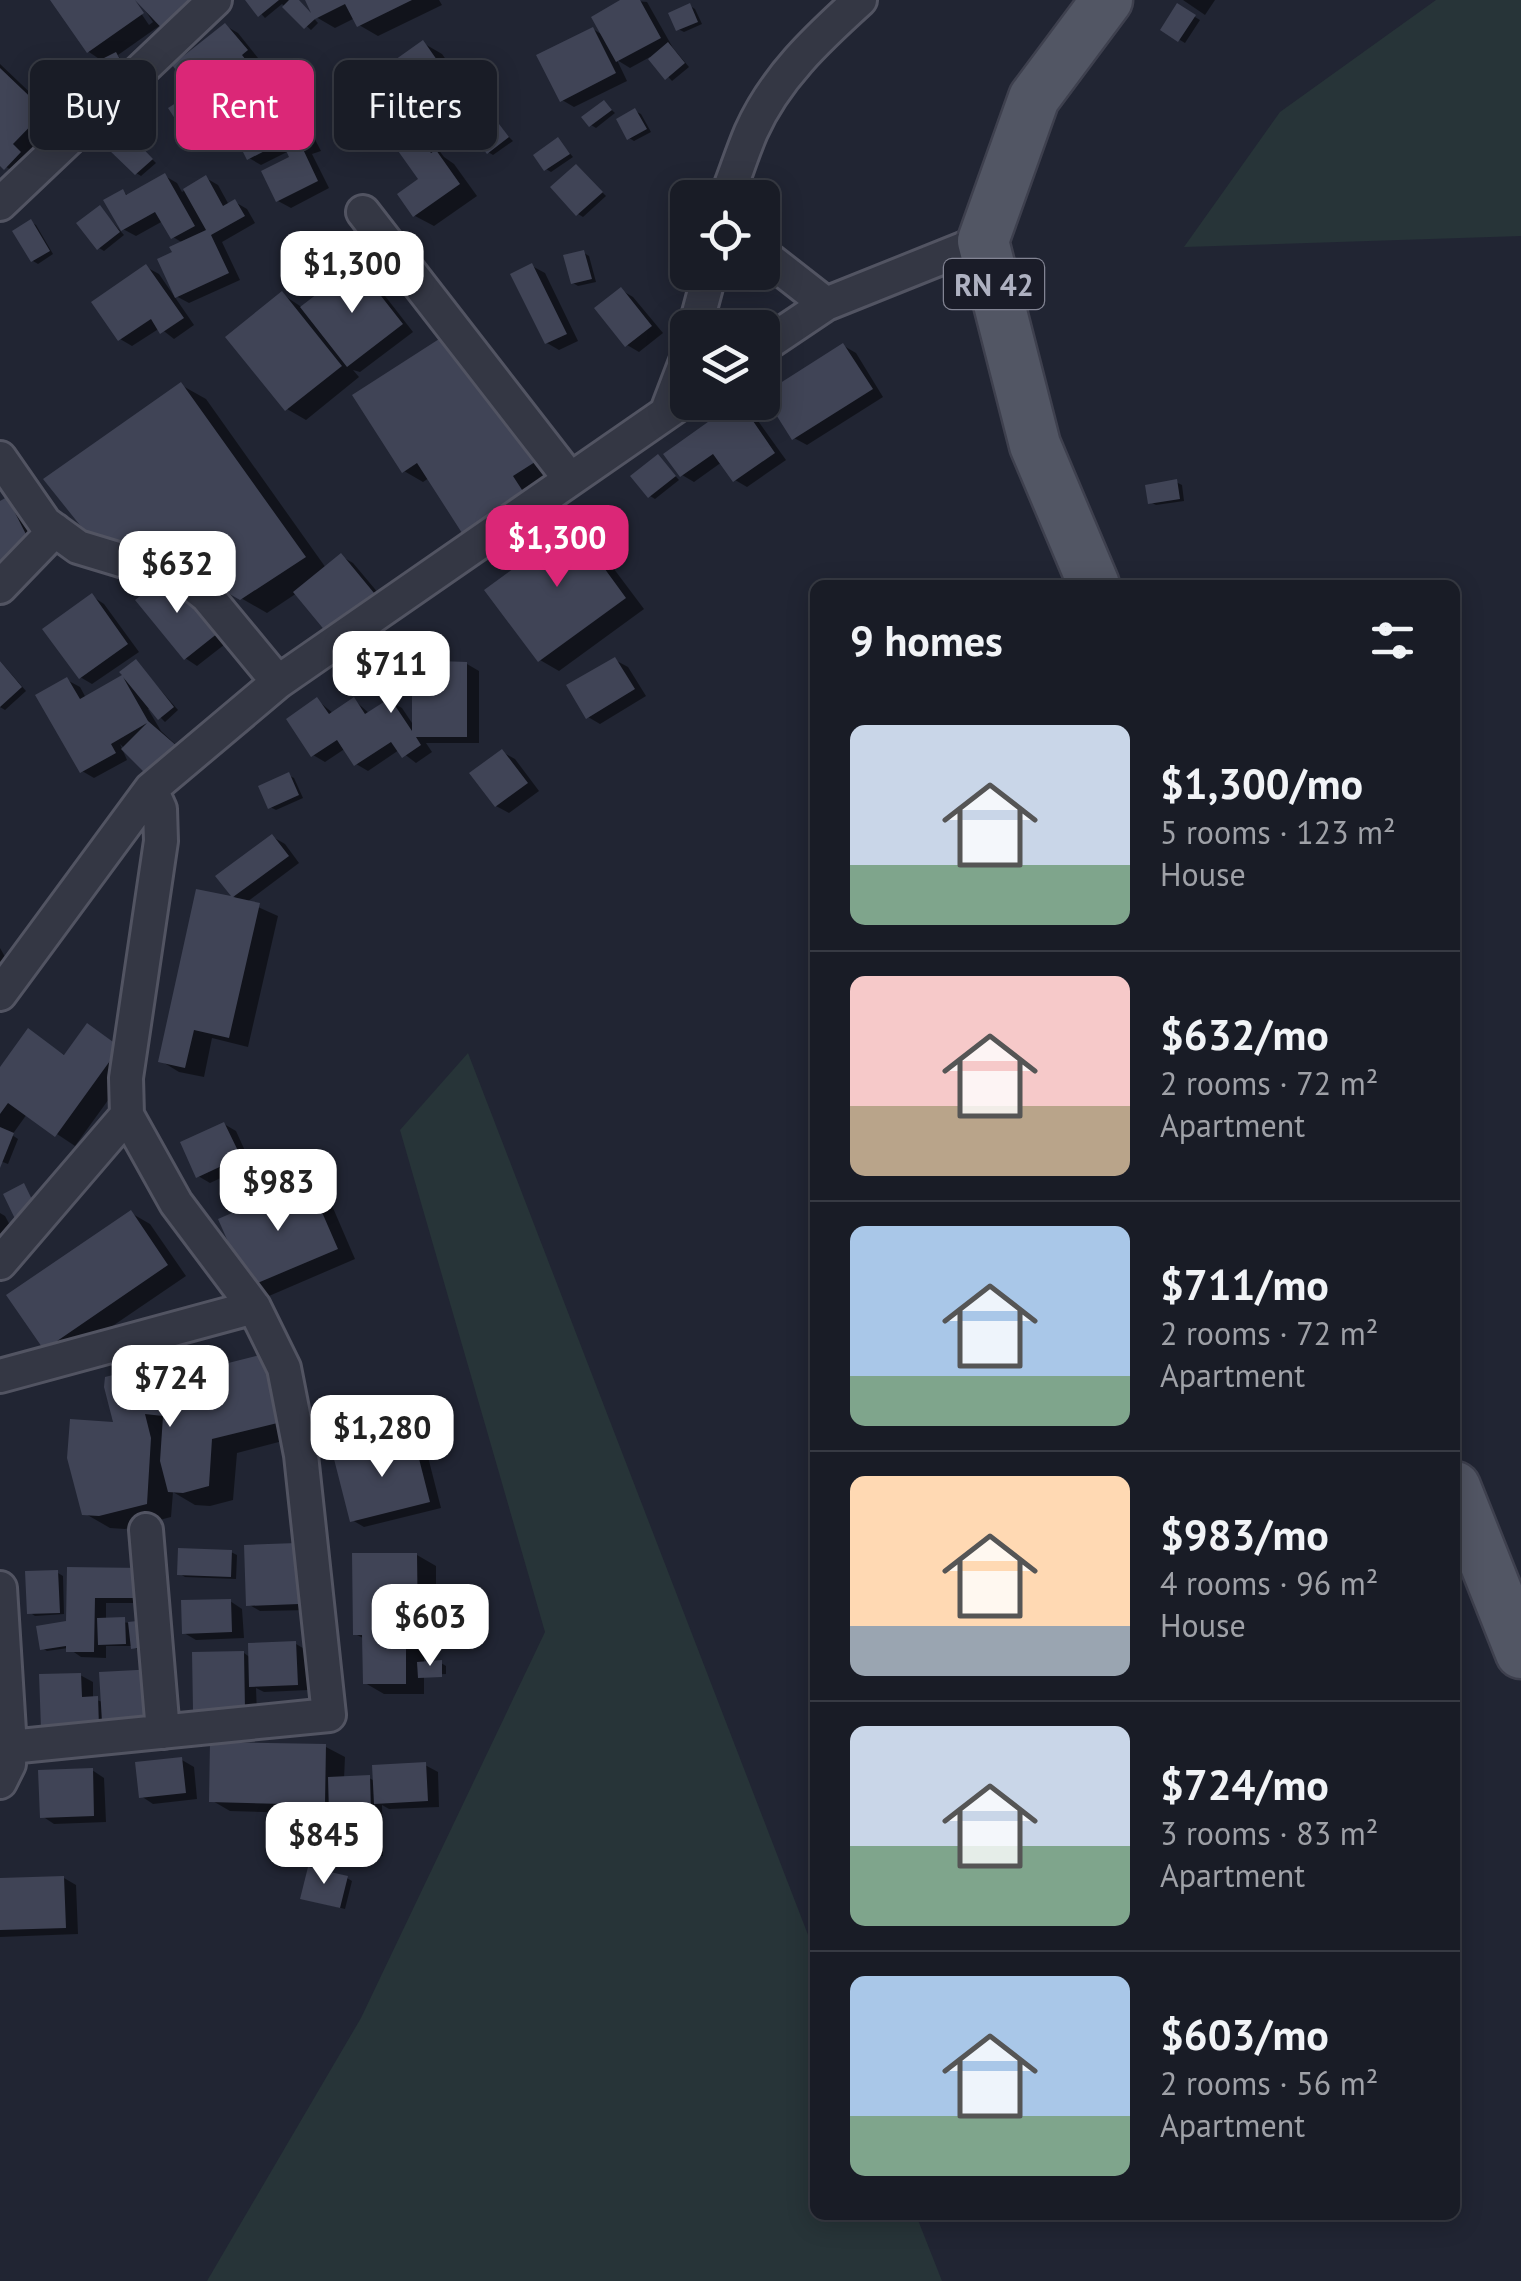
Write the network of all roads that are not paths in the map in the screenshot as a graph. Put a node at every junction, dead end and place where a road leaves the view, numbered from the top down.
1 (216, 0) edge
2 (860, 0) edge
3 (1107, 0) edge
4 (733, 180) edge
5 (0, 204) edge
6 (363, 212) dead end
7 (983, 240) junction
8 (780, 268) edge
9 (826, 304) junction
10 (780, 335) edge
11 (670, 409) edge
12 (0, 458) edge
13 (570, 479) junction
14 (55, 530) junction
15 (1092, 580) edge
16 (0, 587) edge
17 (278, 682) junction
18 (151, 789) junction
19 (0, 994) edge
20 (127, 1115) junction
21 (0, 1263) edge
22 (254, 1307) junction
23 (0, 1376) edge
24 (1460, 1500) edge
25 (146, 1530) dead end
26 (0, 1588) edge
27 (1521, 1652) edge
28 (163, 1732) junction
29 (10, 1746) junction
30 (0, 1782) edge

1 - 5 street
2 - 4 street
3 - 7 main road, RN 42
6 - 13 street
7 - 9 street
7 - 15 main road, RN 42
8 - 9 street
9 - 10 street
11 - 13 street
12 - 14 street
13 - 17 street
14 - 16 street
14 - 17 street
17 - 18 street
18 - 19 street
18 - 20 street
20 - 21 street
20 - 22 street
22 - 23 street
22 - 28 street
24 - 27 main road
25 - 28 street
26 - 29 street
28 - 29 street
29 - 30 street

